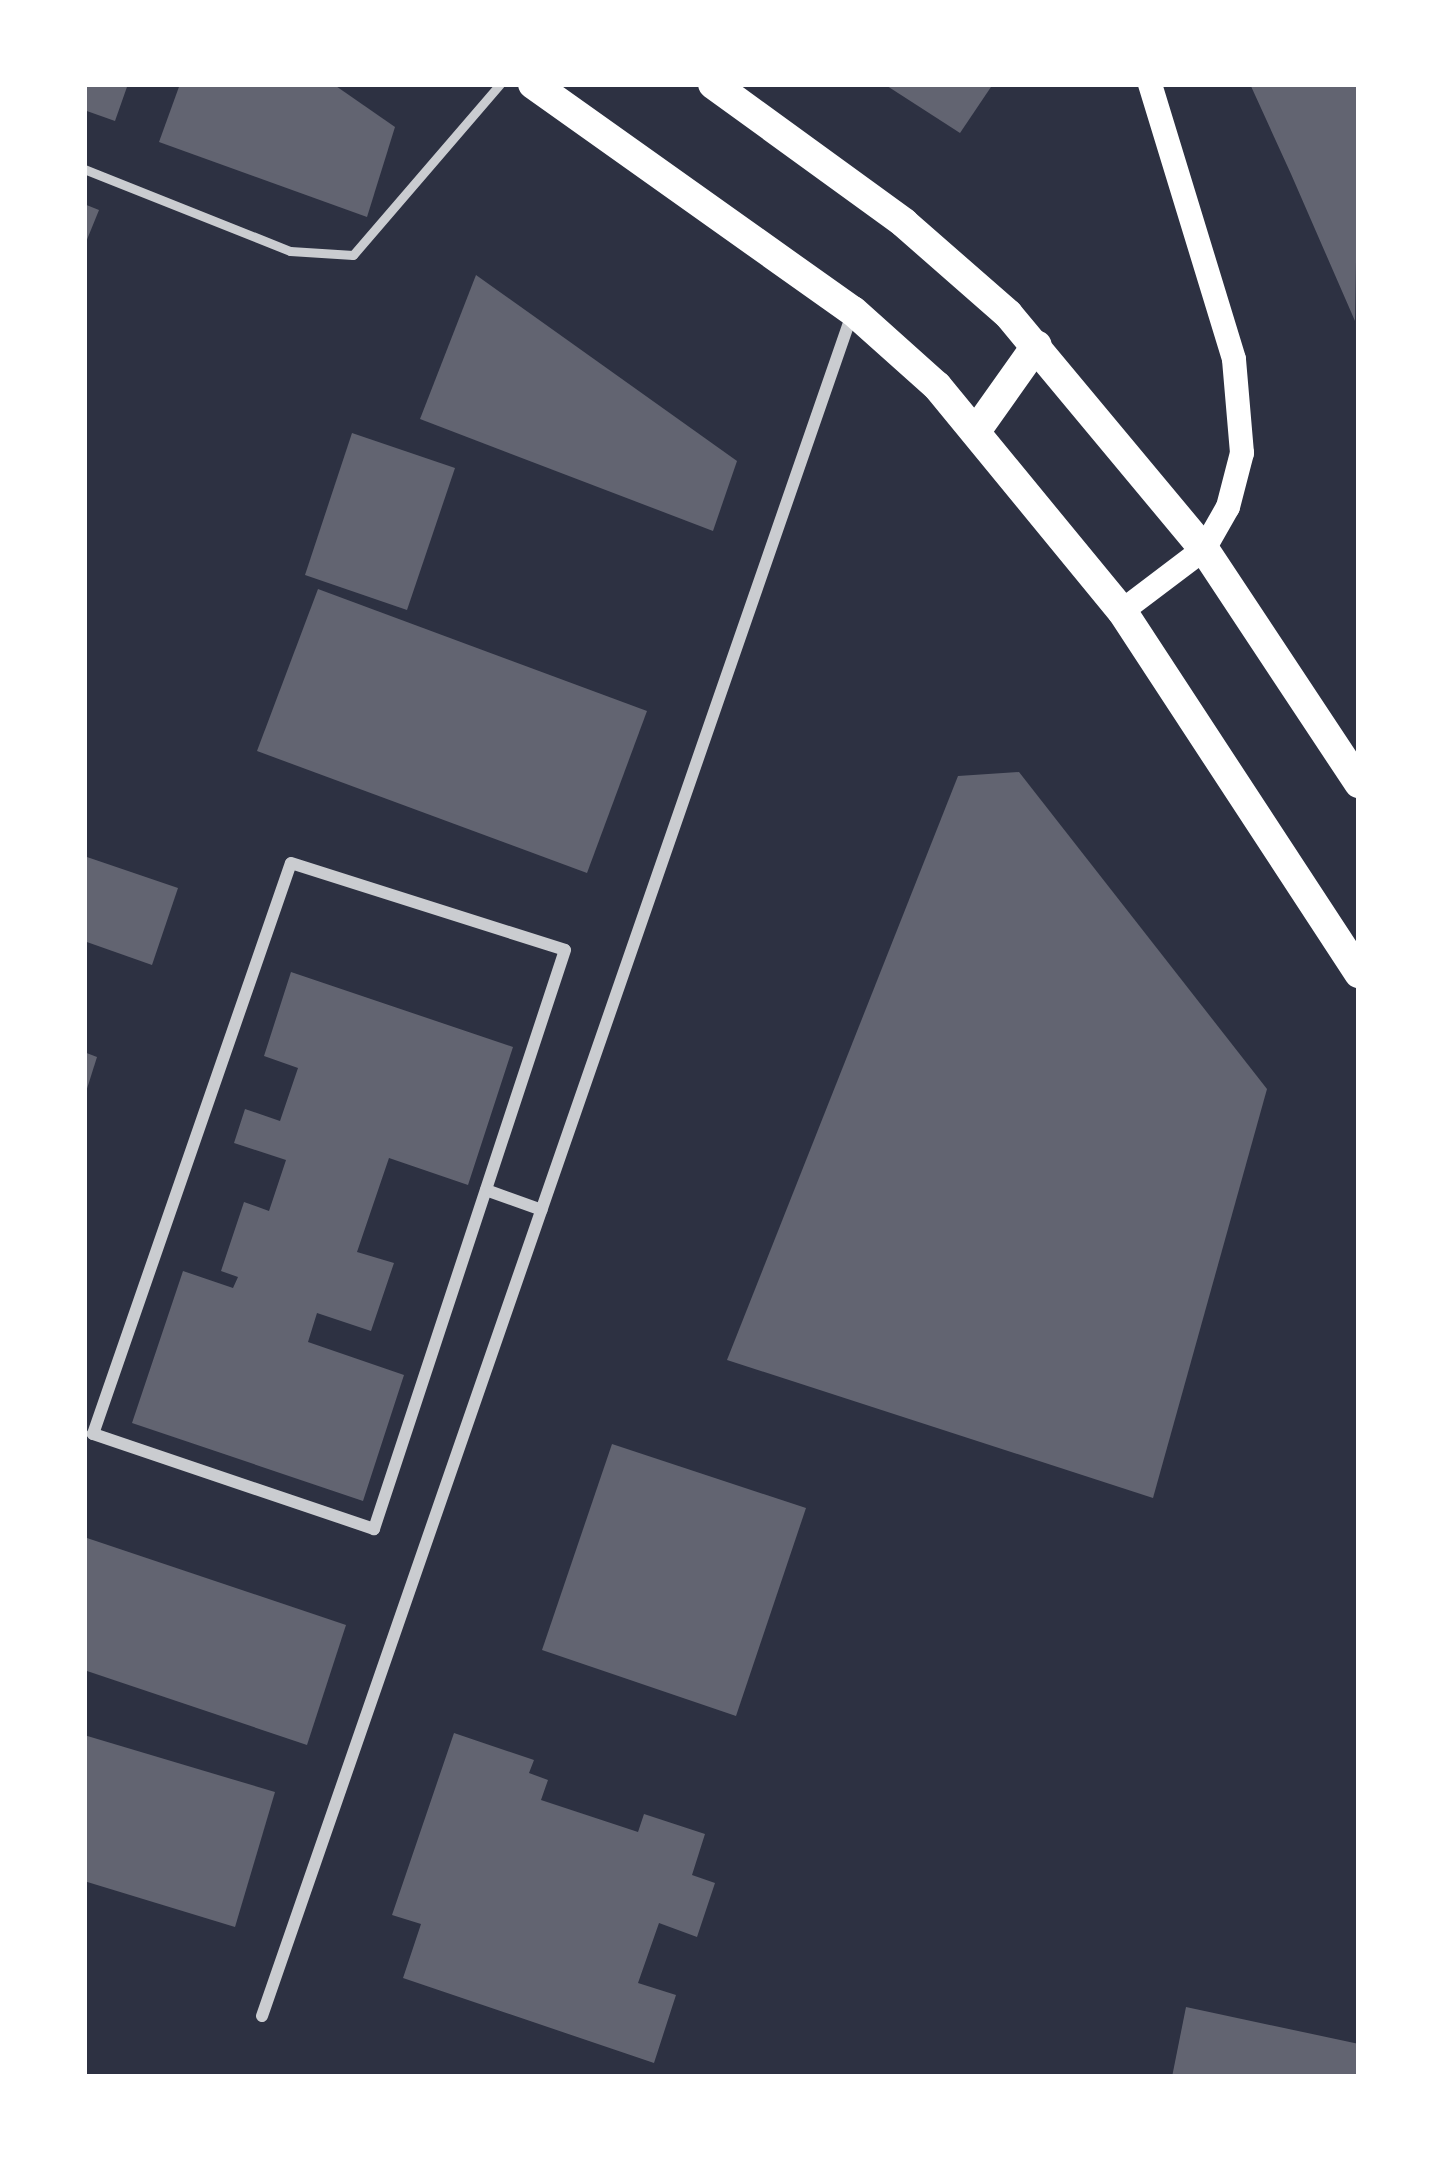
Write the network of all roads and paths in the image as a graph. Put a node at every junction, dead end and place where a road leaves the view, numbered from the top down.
1 (500, 84) edge
2 (533, 84) edge
3 (713, 84) edge
4 (1150, 84) edge
5 (84, 169) edge
6 (853, 311) junction
7 (1037, 345) junction
8 (976, 431) junction
9 (1204, 549) junction
10 (1122, 610) junction
11 (1359, 783) edge
12 (1359, 973) edge
13 (486, 1190) junction
14 (542, 1210) junction
15 (262, 2016) dead end

1 - 5 lane
2 - 6 main road
3 - 7 main road
4 - 9 main road
6 - 8 main road
6 - 14 street
7 - 8 main road
7 - 9 main road
8 - 10 main road
9 - 10 main road
9 - 11 main road
10 - 12 main road
13 - 13 street
13 - 14 street
14 - 15 street

